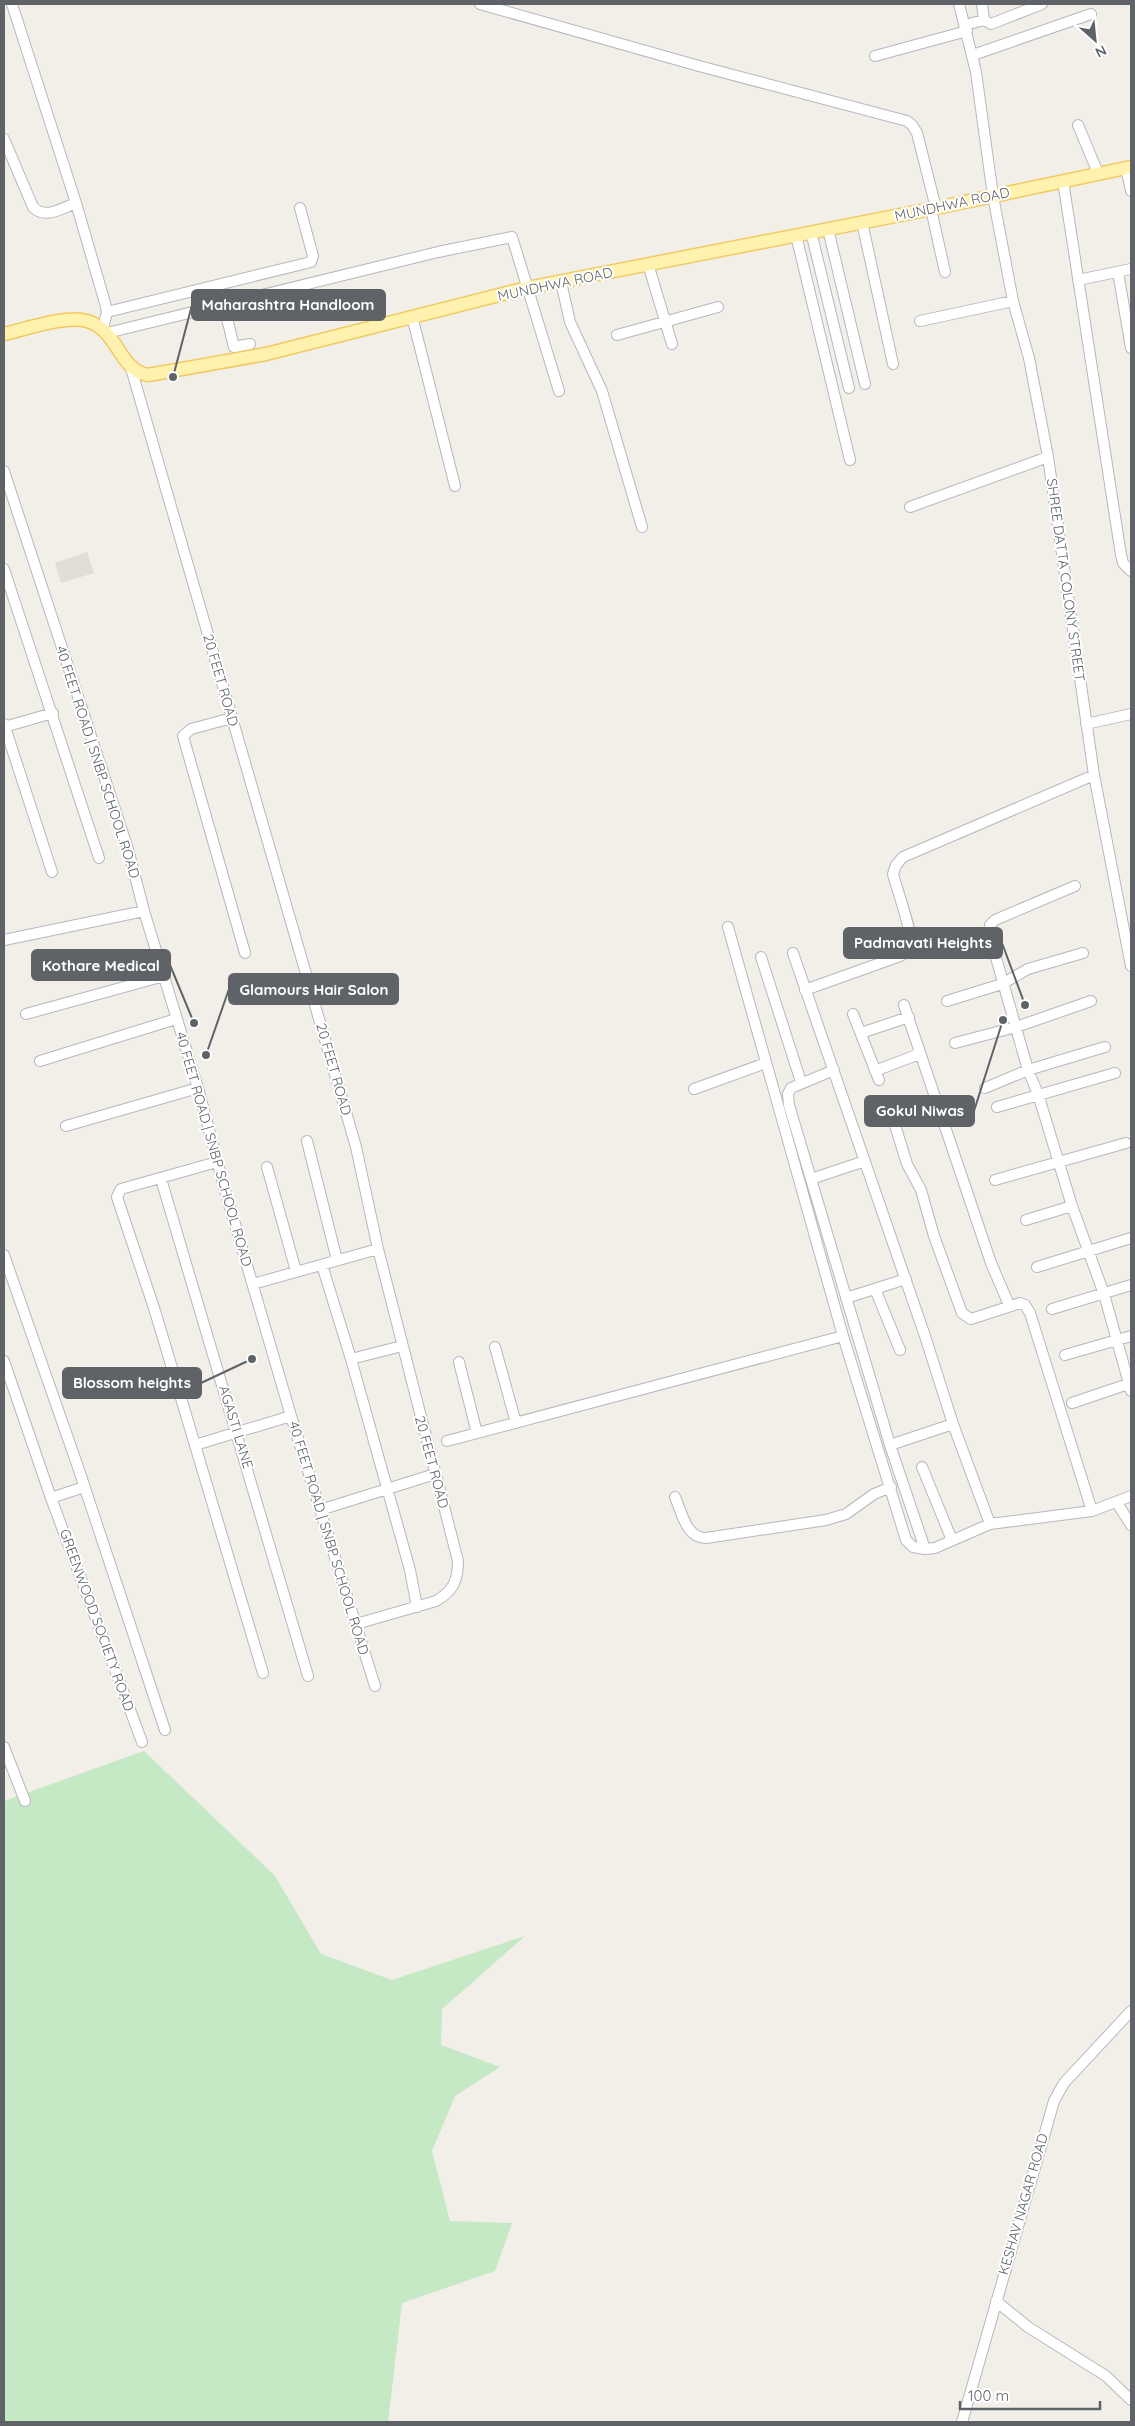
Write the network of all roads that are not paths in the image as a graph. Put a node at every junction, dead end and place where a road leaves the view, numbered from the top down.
1 (12, 4) edge
2 (484, 4) edge
3 (959, 4) edge
4 (982, 4) edge
5 (1042, 4) edge
6 (1090, 14) dead end
7 (984, 20) junction
8 (966, 28) junction
9 (875, 56) dead end
10 (973, 56) junction
11 (1078, 125) dead end
12 (4, 139) edge
13 (1129, 167) edge
14 (1098, 173) junction
15 (1063, 181) junction
16 (1131, 191) edge
17 (993, 196) junction
18 (76, 203) junction
19 (300, 208) dead end
20 (934, 208) junction
21 (862, 222) junction
22 (828, 229) junction
23 (811, 232) junction
24 (796, 235) junction
25 (648, 264) junction
26 (1131, 268) edge
27 (945, 272) dead end
28 (1118, 272) junction
29 (1078, 280) junction
30 (561, 282) junction
31 (527, 288) junction
32 (1013, 301) junction
33 (224, 306) junction
34 (718, 307) dead end
35 (108, 312) junction
36 (412, 316) junction
37 (665, 321) junction
38 (920, 321) dead end
39 (105, 330) junction
40 (4, 334) edge
41 (617, 335) dead end
42 (250, 344) dead end
43 (672, 344) dead end
44 (1131, 348) edge
45 (893, 364) dead end
46 (131, 368) junction
47 (865, 384) dead end
48 (849, 388) dead end
49 (559, 391) dead end
50 (1048, 457) junction
51 (850, 460) dead end
52 (4, 472) edge
53 (455, 486) dead end
54 (910, 507) dead end
55 (642, 528) dead end
56 (4, 569) edge
57 (1131, 571) edge
58 (52, 713) junction
59 (1131, 714) edge
60 (232, 718) junction
61 (1086, 724) junction
62 (4, 726) edge
63 (1094, 776) junction
64 (99, 858) dead end
65 (52, 872) dead end
66 (1075, 886) dead end
67 (144, 911) junction
68 (728, 927) dead end
69 (4, 940) edge
70 (245, 953) dead end
71 (793, 953) dead end
72 (1083, 953) dead end
73 (761, 957) dead end
74 (1131, 966) edge
75 (164, 976) junction
76 (1002, 984) junction
77 (805, 990) junction
78 (947, 1001) dead end
79 (1091, 1001) dead end
80 (904, 1005) dead end
81 (26, 1014) dead end
82 (853, 1014) dead end
83 (908, 1018) junction
84 (176, 1019) junction
85 (1016, 1027) junction
86 (860, 1033) junction
87 (955, 1043) dead end
88 (1105, 1048) dead end
89 (919, 1054) junction
90 (40, 1061) dead end
91 (766, 1063) junction
92 (834, 1070) junction
93 (1028, 1070) junction
94 (1116, 1073) dead end
95 (801, 1082) junction
96 (198, 1088) junction
97 (985, 1088) dead end
98 (694, 1089) dead end
99 (1038, 1094) junction
100 (997, 1107) dead end
101 (894, 1122) dead end
102 (66, 1126) dead end
103 (307, 1141) dead end
104 (1126, 1143) dead end
105 (865, 1161) junction
106 (217, 1162) junction
107 (1059, 1163) junction
108 (267, 1168) dead end
109 (161, 1179) junction
110 (811, 1179) junction
111 (995, 1180) dead end
112 (1072, 1206) junction
113 (1026, 1220) dead end
114 (1131, 1238) edge
115 (378, 1249) junction
116 (1088, 1250) junction
117 (4, 1255) edge
118 (337, 1260) junction
119 (322, 1265) junction
120 (1037, 1267) dead end
121 (296, 1271) junction
122 (906, 1279) junction
123 (253, 1284) junction
124 (1131, 1285) edge
125 (875, 1290) junction
126 (1104, 1294) junction
127 (846, 1298) junction
128 (1009, 1305) junction
129 (1052, 1309) dead end
130 (843, 1336) junction
131 (1131, 1336) edge
132 (1116, 1341) junction
133 (402, 1346) junction
134 (494, 1346) dead end
135 (900, 1350) dead end
136 (1065, 1355) dead end
137 (351, 1359) junction
138 (4, 1361) edge
139 (459, 1362) dead end
140 (1130, 1386) edge
141 (1072, 1403) dead end
142 (291, 1416) junction
143 (516, 1423) junction
144 (953, 1424) junction
145 (236, 1431) junction
146 (478, 1433) junction
147 (447, 1441) dead end
148 (195, 1445) junction
149 (890, 1445) junction
150 (922, 1468) dead end
151 (435, 1474) junction
152 (891, 1486) junction
153 (84, 1487) junction
154 (387, 1489) junction
155 (1131, 1496) edge
156 (675, 1497) dead end
157 (51, 1498) junction
158 (1116, 1503) junction
159 (320, 1510) junction
160 (1092, 1510) junction
161 (990, 1524) junction
162 (1131, 1525) edge
163 (952, 1540) junction
164 (925, 1550) junction
165 (417, 1607) junction
166 (356, 1624) junction
167 (263, 1673) dead end
168 (308, 1676) dead end
169 (375, 1686) dead end
170 (165, 1730) dead end
171 (142, 1742) dead end
172 (4, 1747) edge
173 (25, 1801) dead end
174 (1131, 2011) edge
175 (996, 2301) junction
176 (1131, 2400) edge
177 (962, 2422) edge

1 - 18 street
2 - 20 street
3 - 8 street, SHREE DATTA COLONY STREET
4 - 7 street
5 - 7 street
6 - 10 street
7 - 8 street
8 - 9 street
8 - 10 street, SHREE DATTA COLONY STREET
10 - 17 street, SHREE DATTA COLONY STREET
11 - 14 street
12 - 18 street
13 - 14 main road, MUNDHWA ROAD
13 - 16 street
14 - 15 main road, MUNDHWA ROAD
15 - 17 main road, MUNDHWA ROAD
15 - 29 street
17 - 20 main road, MUNDHWA ROAD
17 - 32 street, SHREE DATTA COLONY STREET
18 - 35 street
19 - 35 street
20 - 21 main road, MUNDHWA ROAD
20 - 27 street
21 - 22 main road, MUNDHWA ROAD
21 - 45 street
22 - 23 main road, MUNDHWA ROAD
22 - 47 street
23 - 24 main road, MUNDHWA ROAD
23 - 48 street
24 - 25 main road, MUNDHWA ROAD
24 - 51 street
25 - 30 main road, MUNDHWA ROAD
25 - 37 street
26 - 28 street
28 - 29 street
28 - 44 street
29 - 57 street
30 - 31 main road, MUNDHWA ROAD
30 - 55 street
31 - 33 street
31 - 36 main road, MUNDHWA ROAD
31 - 49 street
32 - 38 street
32 - 50 street, SHREE DATTA COLONY STREET
33 - 39 street
33 - 42 street
34 - 37 street
35 - 39 street
36 - 46 main road, MUNDHWA ROAD
36 - 53 street
37 - 41 street
37 - 43 street
39 - 40 main road
39 - 46 main road
46 - 60 street, 20 FEET ROAD
50 - 54 street
50 - 61 street, SHREE DATTA COLONY STREET
52 - 67 street, 40 FEET ROAD | SNBP SCHOOL ROAD
56 - 58 street
58 - 62 street
58 - 64 street
59 - 61 street
60 - 70 street
60 - 115 street, 20 FEET ROAD
61 - 63 street, SHREE DATTA COLONY STREET
62 - 65 street
63 - 74 street, SHREE DATTA COLONY STREET
63 - 77 street
66 - 76 street
67 - 69 street
67 - 75 street, 40 FEET ROAD | SNBP SCHOOL ROAD
68 - 91 street
71 - 77 street
72 - 76 street
73 - 95 street
75 - 81 street
75 - 84 street, 40 FEET ROAD | SNBP SCHOOL ROAD
76 - 78 street
76 - 85 street
77 - 92 street
79 - 85 street
80 - 83 street
82 - 86 street
83 - 86 street
83 - 89 street
84 - 90 street
84 - 96 street, 40 FEET ROAD | SNBP SCHOOL ROAD
85 - 87 street
85 - 93 street
86 - 89 street
88 - 93 street
89 - 128 street
91 - 98 street
91 - 130 street
92 - 95 street
92 - 105 street
93 - 97 street
93 - 99 street
94 - 99 street
95 - 110 street
96 - 102 street
96 - 106 street, 40 FEET ROAD | SNBP SCHOOL ROAD
99 - 100 street
99 - 107 street
101 - 128 street
103 - 118 street
104 - 107 street
105 - 110 street
105 - 122 street
106 - 109 street
106 - 123 street, 40 FEET ROAD | SNBP SCHOOL ROAD
107 - 111 street
107 - 112 street
108 - 121 street
109 - 145 street, AGASTI LANE
109 - 148 street
110 - 127 street
112 - 113 street
112 - 116 street
114 - 116 street
115 - 118 street
115 - 133 street, 20 FEET ROAD
116 - 120 street
116 - 126 street
117 - 153 street, GREENWOOD SOCIETY ROAD
118 - 119 street
119 - 121 street
119 - 137 street
121 - 123 street
122 - 125 street
122 - 144 street
123 - 142 street, 40 FEET ROAD | SNBP SCHOOL ROAD
124 - 126 street
125 - 127 street
125 - 135 street
126 - 129 street
126 - 132 street
127 - 149 street
128 - 160 street
130 - 143 street
130 - 152 street
131 - 132 street
132 - 136 street
132 - 140 street
133 - 137 street
133 - 151 street, 20 FEET ROAD
134 - 143 street
137 - 154 street
138 - 157 street, GREENWOOD SOCIETY ROAD
139 - 146 street
140 - 141 street
142 - 145 street
142 - 159 street, 40 FEET ROAD | SNBP SCHOOL ROAD
143 - 146 street
144 - 149 street
144 - 161 street
145 - 148 street
145 - 168 street, AGASTI LANE
146 - 147 street
148 - 167 street
149 - 164 street
150 - 163 street
151 - 154 street
151 - 165 street, 20 FEET ROAD
152 - 156 street
152 - 164 street
153 - 157 street
153 - 170 street, GREENWOOD SOCIETY ROAD
154 - 159 street
154 - 165 street
155 - 158 street
157 - 171 street, GREENWOOD SOCIETY ROAD
158 - 160 street
158 - 162 street
159 - 166 street, 40 FEET ROAD | SNBP SCHOOL ROAD
160 - 161 street
161 - 163 street
163 - 164 street
165 - 166 street, 20 FEET ROAD
166 - 169 street, 40 FEET ROAD | SNBP SCHOOL ROAD
172 - 173 street
174 - 175 street, KESHAV NAGAR ROAD
175 - 176 street
175 - 177 street, KESHAV NAGAR ROAD

